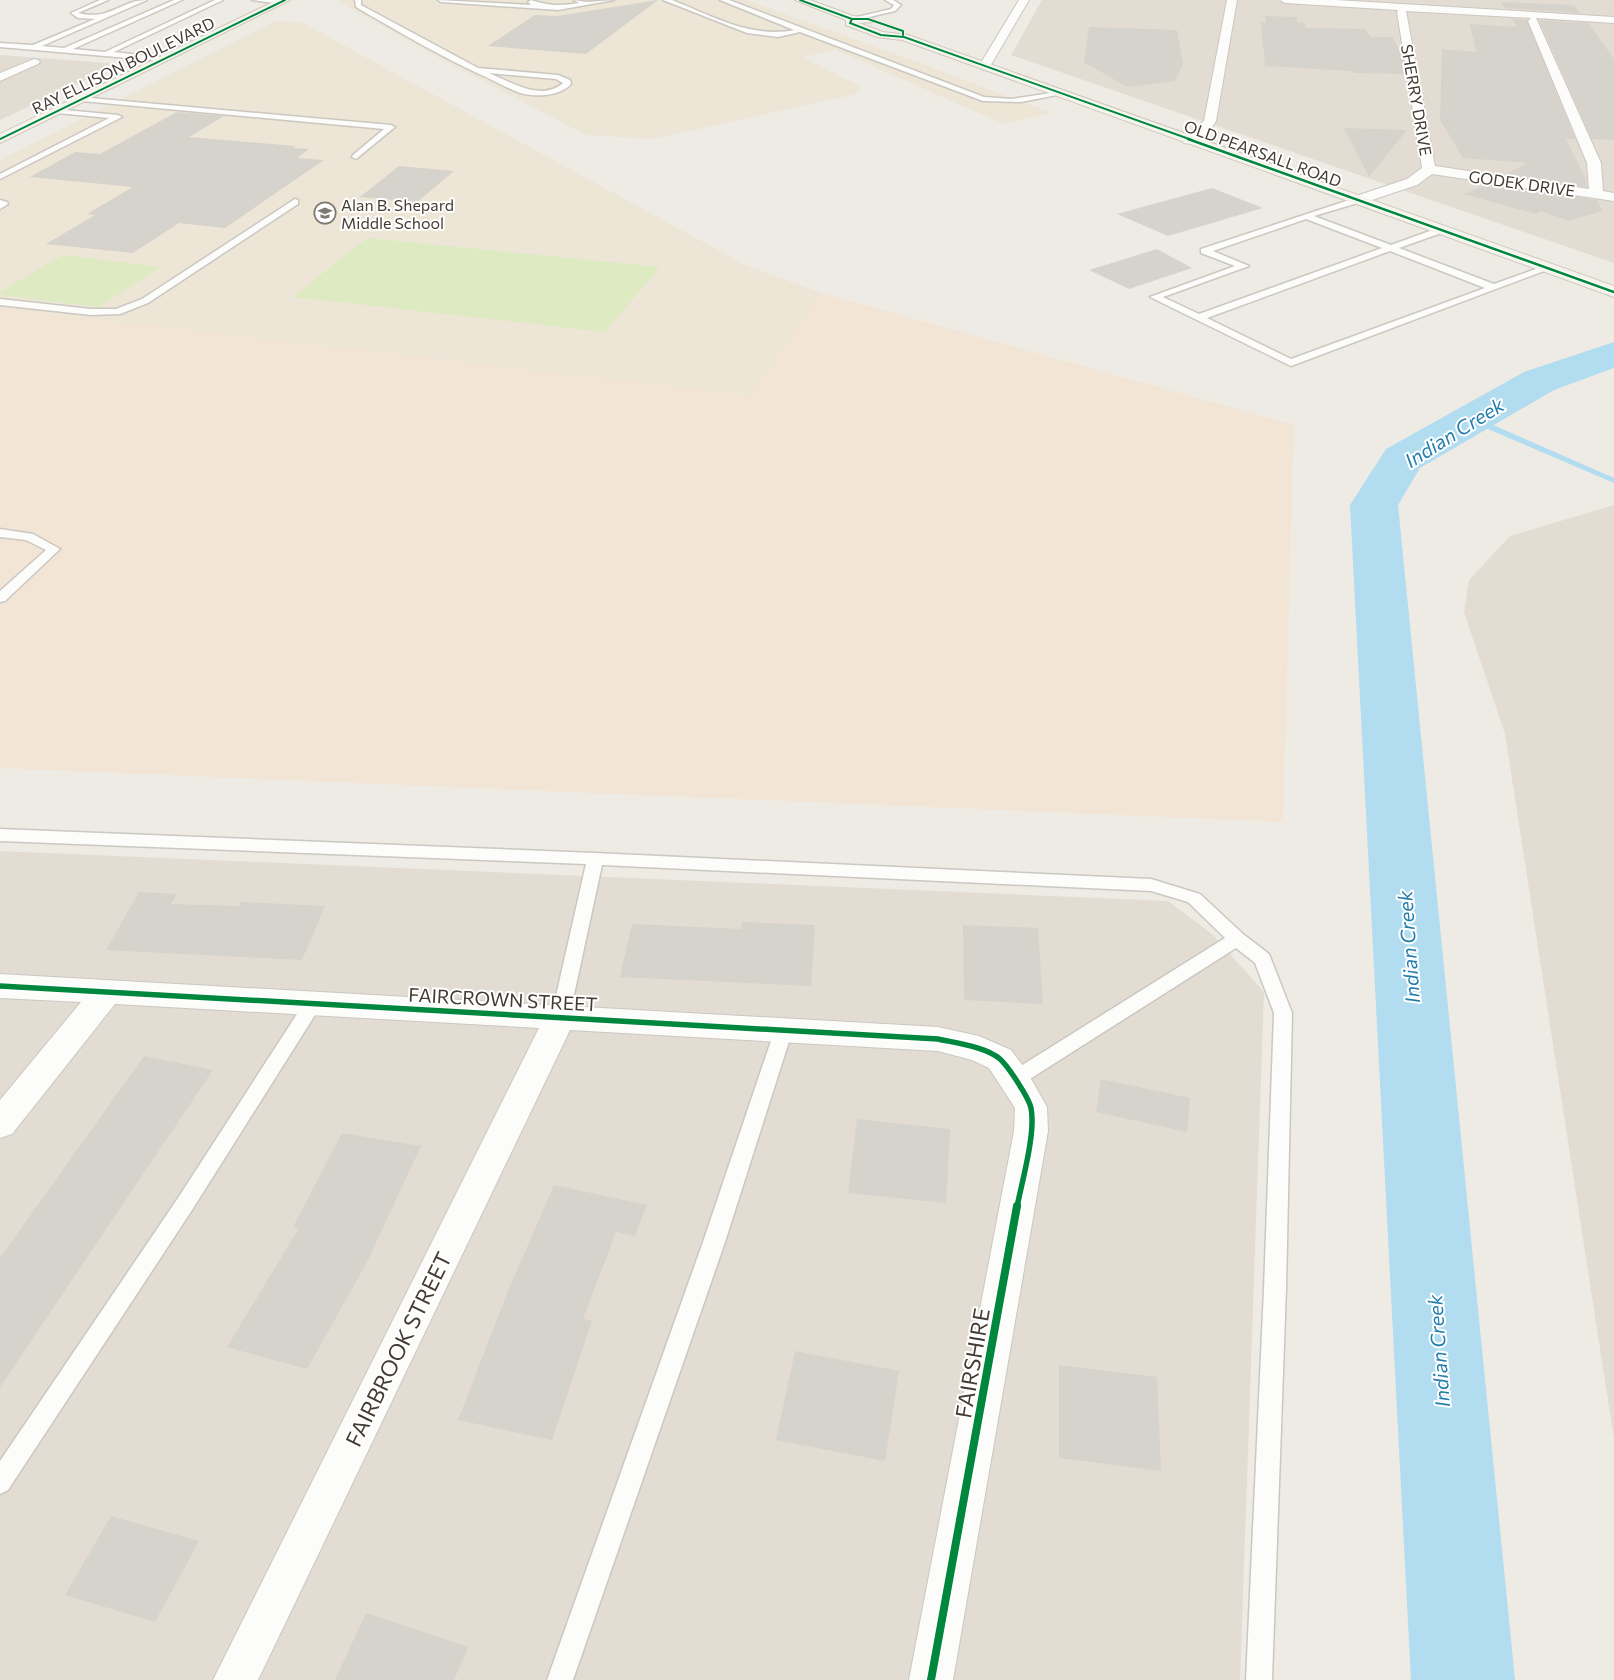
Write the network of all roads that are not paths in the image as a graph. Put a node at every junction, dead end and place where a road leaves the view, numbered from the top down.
1 (105, 0) edge
2 (144, 0) edge
3 (179, 0) edge
4 (220, 0) edge
5 (255, 0) edge
6 (358, 0) edge
7 (441, 0) edge
8 (527, 0) edge
9 (576, 0) edge
10 (612, 0) edge
11 (666, 0) edge
12 (723, 0) edge
13 (800, 0) edge
14 (888, 0) edge
15 (1024, 0) edge
16 (1232, 0) edge
17 (1285, 0) edge
18 (282, 1) edge
19 (813, 2) edge
20 (586, 4) junction
21 (1434, 4) edge
22 (540, 7) junction
23 (1402, 12) dead end
24 (103, 18) junction
25 (852, 19) junction
26 (1533, 20) dead end
27 (1614, 20) edge
28 (801, 30) junction
29 (0, 45) edge
30 (34, 47) junction
31 (65, 50) junction
32 (106, 54) junction
33 (163, 59) junction
34 (34, 62) dead end
35 (985, 66) junction
36 (477, 70) junction
37 (0, 77) edge
38 (1058, 94) junction
39 (82, 99) junction
40 (57, 111) junction
41 (0, 139) edge
42 (1189, 140) junction
43 (356, 157) dead end
44 (1429, 169) junction
45 (0, 177) edge
46 (1596, 194) junction
47 (1614, 197) edge
48 (1358, 200) junction
49 (295, 202) dead end
50 (1306, 216) junction
51 (1441, 230) junction
52 (1390, 248) junction
53 (1547, 268) junction
54 (1492, 288) junction
55 (1614, 292) edge
56 (0, 302) edge
57 (1198, 318) junction
58 (0, 532) edge
59 (0, 598) edge
60 (0, 835) edge
61 (595, 859) junction
62 (1237, 938) junction
63 (0, 986) edge
64 (108, 991) junction
65 (314, 1002) junction
66 (560, 1018) junction
67 (784, 1030) junction
68 (1008, 1069) junction
69 (0, 1124) edge
70 (0, 1482) edge
71 (236, 1680) edge
72 (560, 1680) edge
73 (931, 1680) edge
74 (1259, 1680) edge

1 - 24 lane
2 - 24 lane
3 - 31 lane
4 - 32 lane
5 - 18 lane
6 - 36 lane
7 - 22 lane
8 - 22 lane
9 - 20 lane
10 - 20 lane
11 - 28 lane
12 - 28 lane
13 - 19 main road, OLD PEARSALL ROAD
14 - 25 lane
15 - 35 street
16 - 42 street
17 - 21 street
18 - 33 main road, RAY ELLISON BOULEVARD
19 - 25 main road, OLD PEARSALL ROAD
20 - 22 lane
21 - 27 street
23 - 44 street, SHERRY DRIVE
24 - 30 lane
25 - 35 main road, OLD PEARSALL ROAD
26 - 46 street
28 - 38 lane
29 - 30 lane
30 - 31 lane
31 - 32 lane
32 - 33 lane
33 - 39 main road, RAY ELLISON BOULEVARD
34 - 37 street
35 - 38 main road, OLD PEARSALL ROAD
36 - 36 lane
38 - 42 main road, OLD PEARSALL ROAD
39 - 40 main road, RAY ELLISON BOULEVARD
39 - 43 lane
40 - 41 main road, RAY ELLISON BOULEVARD
40 - 45 lane
42 - 48 main road, OLD PEARSALL ROAD
44 - 46 street, GODEK DRIVE
44 - 48 street, SHERRY DRIVE
46 - 47 street, GODEK DRIVE
48 - 50 lane
48 - 51 main road, OLD PEARSALL ROAD
49 - 56 lane
50 - 52 lane
50 - 57 lane
51 - 52 lane
51 - 53 main road, OLD PEARSALL ROAD
52 - 54 lane
52 - 57 lane
53 - 54 lane
53 - 55 main road, OLD PEARSALL ROAD
54 - 57 lane
58 - 59 lane
60 - 61 lane
61 - 62 lane
61 - 66 lane
62 - 68 lane
62 - 74 lane
63 - 64 street, FAIRCROWN STREET
64 - 65 street, FAIRCROWN STREET
64 - 69 street
65 - 66 street, FAIRCROWN STREET
65 - 70 lane
66 - 67 street, FAIRCROWN STREET
66 - 71 street, FAIRBROOK STREET
67 - 68 street, FAIRCROWN STREET
67 - 72 lane
68 - 73 street, FAIRSHIRE

